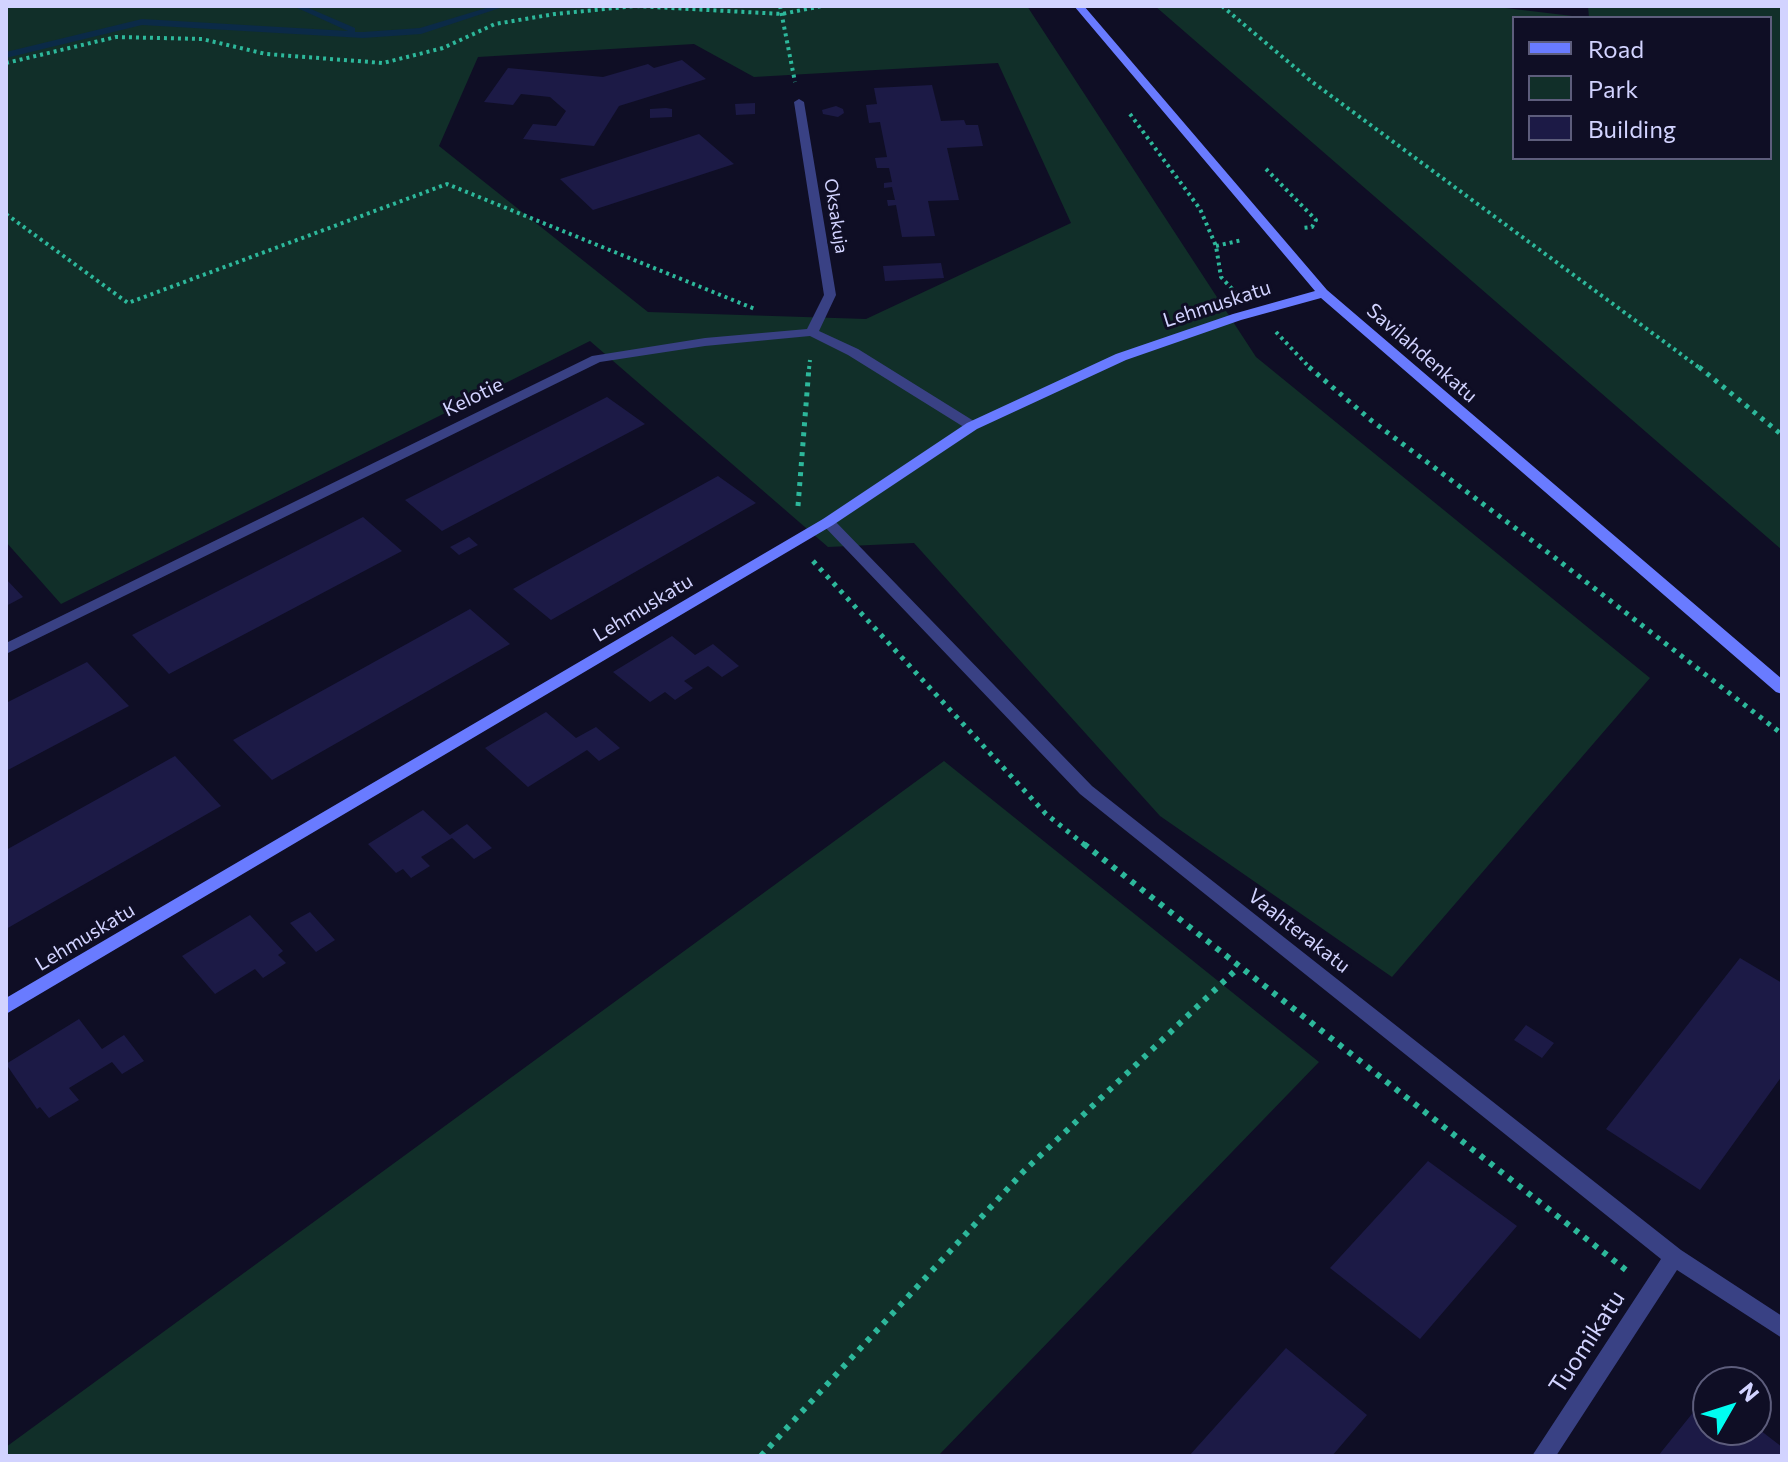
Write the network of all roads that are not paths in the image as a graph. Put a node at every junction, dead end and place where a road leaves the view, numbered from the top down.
1 (1079, 6) edge
2 (799, 102) road end
3 (1323, 293) junction
4 (812, 332) junction
5 (972, 426) junction
6 (828, 522) junction
7 (6, 649) edge
8 (1782, 688) edge
9 (6, 1007) edge
10 (1674, 1257) junction
11 (1782, 1328) edge
12 (1543, 1456) edge

1 - 3 street, Savilahdenkatu
2 - 4 street, Oksakuja
3 - 5 street, Lehmuskatu
3 - 8 street, Savilahdenkatu
4 - 5 street
4 - 7 street, Kelotie
5 - 6 street, Lehmuskatu
6 - 9 street, Lehmuskatu
6 - 10 street, Vaahterakatu
10 - 11 street, Vaahterakatu
10 - 12 street, Tuomikatu

